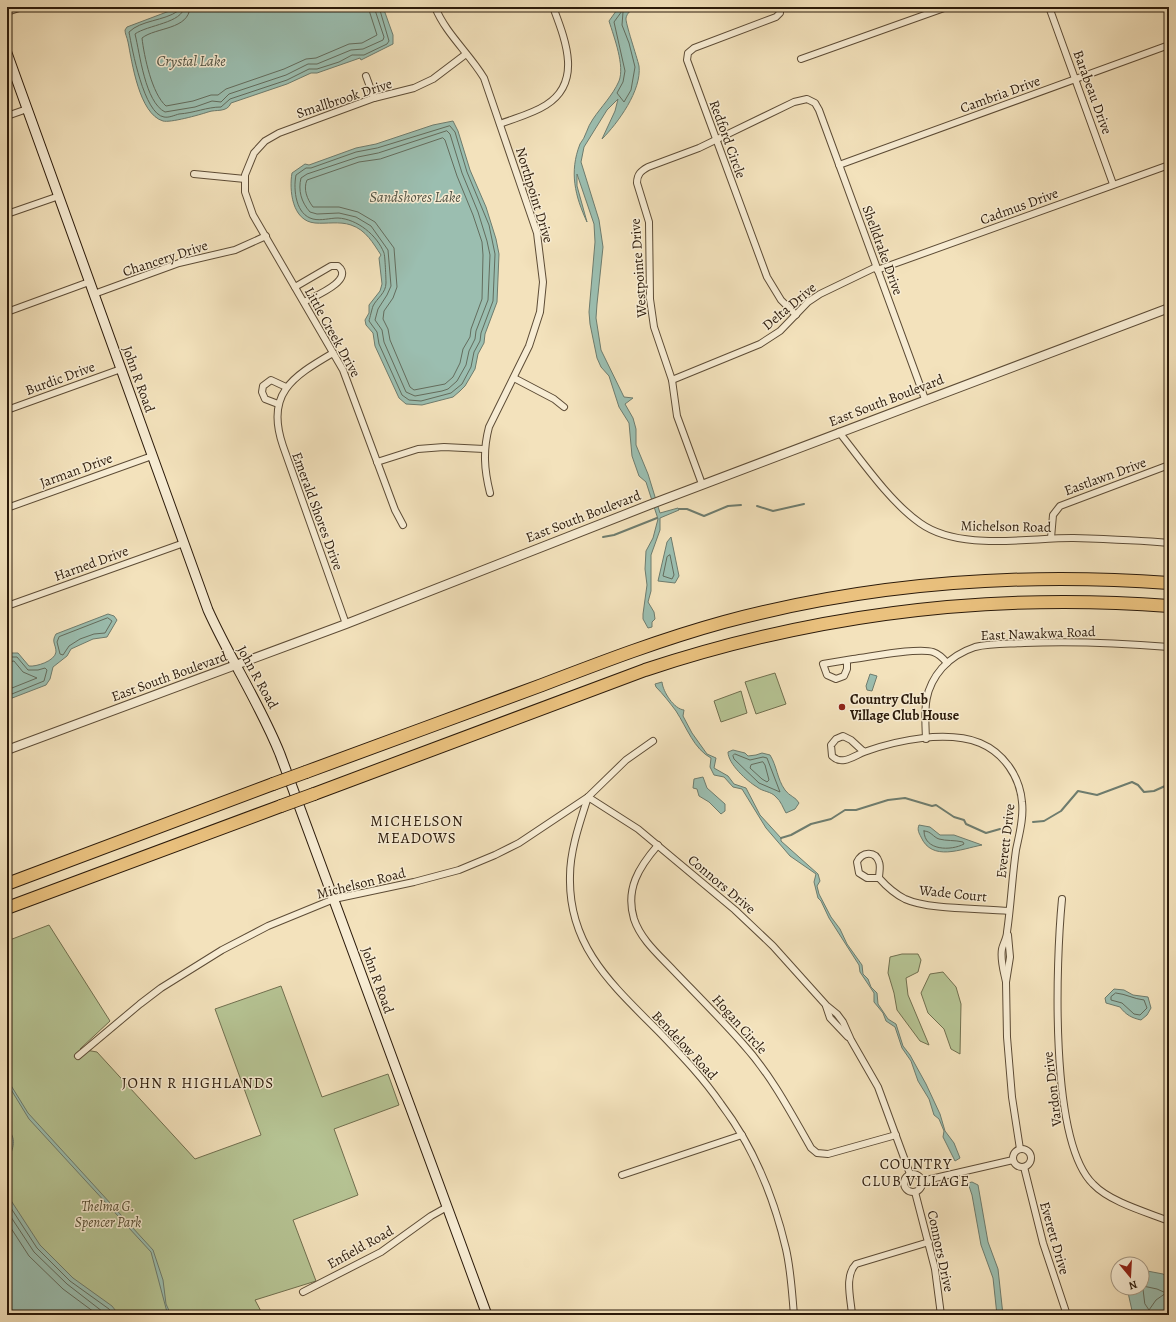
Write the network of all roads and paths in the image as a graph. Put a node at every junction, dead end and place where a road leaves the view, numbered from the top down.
1 (22, 7) edge
2 (435, 7) edge
3 (552, 7) edge
4 (780, 7) edge
5 (947, 7) edge
6 (1049, 7) edge
7 (7, 12) edge
8 (1169, 45) edge
9 (7, 53) edge
10 (466, 54) junction
11 (801, 59) dead end
12 (366, 76) dead end
13 (1076, 80) junction
14 (374, 98) junction
15 (27, 109) junction
16 (819, 110) joint
17 (7, 116) edge
18 (500, 124) junction
19 (715, 140) junction
20 (839, 165) junction
21 (1169, 165) edge
22 (194, 174) dead end
23 (245, 179) junction
24 (1114, 184) junction
25 (58, 196) junction
26 (7, 214) edge
27 (266, 236) junction
28 (876, 268) junction
29 (90, 282) junction
30 (295, 287) junction
31 (94, 294) junction
32 (304, 302) junction
33 (1169, 308) edge
34 (7, 312) edge
35 (796, 315) junction
36 (334, 353) junction
37 (121, 369) junction
38 (514, 378) junction
39 (672, 380) junction
40 (286, 387) junction
41 (925, 399) junction
42 (278, 404) junction
43 (564, 407) dead end
44 (7, 410) edge
45 (839, 432) junction
46 (484, 449) junction
47 (152, 456) junction
48 (377, 462) junction
49 (1169, 465) edge
50 (702, 484) junction
51 (490, 493) dead end
52 (7, 508) edge
53 (403, 524) dead end
54 (1051, 538) junction
55 (184, 543) junction
56 (1169, 543) edge
57 (1169, 583) edge
58 (7, 606) edge
59 (1169, 606) edge
60 (346, 624) junction
61 (1169, 647) edge
62 (847, 660) dead end
63 (947, 663) junction
64 (236, 666) junction
65 (926, 739) junction
66 (653, 741) dead end
67 (7, 750) edge
68 (864, 752) junction
69 (588, 797) junction
70 (658, 845) junction
71 (879, 878) junction
72 (7, 884) edge
73 (334, 899) junction
74 (1062, 899) dead end
75 (7, 908) edge
76 (1009, 911) junction
77 (78, 1056) dead end
78 (896, 1134) junction
79 (742, 1135) junction
80 (1020, 1149) junction
81 (1013, 1160) junction
82 (1024, 1167) junction
83 (910, 1174) junction
84 (622, 1175) dead end
85 (922, 1181) junction
86 (915, 1192) junction
87 (447, 1207) junction
88 (1169, 1221) edge
89 (929, 1242) junction
90 (303, 1292) dead end
91 (487, 1315) edge
92 (794, 1315) edge
93 (852, 1315) edge
94 (940, 1315) edge
95 (1067, 1315) edge

1 - 7 street
2 - 10 street, Northpoint Drive
3 - 18 street
4 - 19 street, Redford Circle
5 - 11 street
6 - 13 street, Barabeau Drive
8 - 13 street, Cambria Drive
9 - 15 main road, John R Road
10 - 14 street, Smallbrook Drive
10 - 18 street, Northpoint Drive
12 - 14 street
13 - 20 street, Cambria Drive
13 - 24 street, Barabeau Drive
14 - 23 street, Smallbrook Drive
15 - 17 street
15 - 25 main road, John R Road
16 - 19 street, Westpointe Drive
16 - 20 street, Shelldrake Drive
18 - 38 street, Northpoint Drive
19 - 35 street, Redford Circle
19 - 39 street, Westpointe Drive
20 - 28 street, Shelldrake Drive
21 - 24 street, Cadmus Drive
22 - 23 street
23 - 27 street, Little Creek Drive
24 - 28 street, Cadmus Drive
25 - 26 street
25 - 29 main road, John R Road
27 - 30 street, Little Creek Drive
27 - 31 street, Chancery Drive
28 - 35 street, Delta Drive
28 - 41 street, Shelldrake Drive
29 - 31 main road, John R Road
29 - 34 street
30 - 32 street, Little Creek Drive
30 - 32 street
31 - 37 main road, John R Road
32 - 36 street, Little Creek Drive
33 - 41 street, East South Boulevard
35 - 39 street, Delta Drive
36 - 40 street, Emerald Shores Drive
36 - 48 street, Little Creek Drive
37 - 44 street, Burdic Drive
37 - 47 main road, John R Road
38 - 43 street
38 - 46 street, Northpoint Drive
39 - 50 street, Westpointe Drive
40 - 42 street, Emerald Shores Drive
40 - 42 street
41 - 45 street, East South Boulevard
42 - 60 street, Emerald Shores Drive
45 - 50 street, East South Boulevard
45 - 54 street, Michelson Road
46 - 48 street
46 - 51 street, Northpoint Drive
47 - 52 street, Jarman Drive
47 - 55 main road, John R Road
48 - 53 street, Little Creek Drive
49 - 54 street, Eastlawn Drive
50 - 60 street, East South Boulevard
54 - 56 street, Michelson Road
55 - 58 street, Harned Drive
55 - 64 main road, John R Road
57 - 72 highway, bridge
59 - 75 highway, bridge
60 - 64 street, East South Boulevard
61 - 63 street, East Nawakwa Road
62 - 63 street
63 - 65 street, East Nawakwa Road
64 - 67 street, East South Boulevard
64 - 73 main road, John R Road
65 - 68 street, Everett Drive
65 - 76 street, Everett Drive
66 - 69 street, Michelson Road
68 - 68 street, Everett Drive
69 - 70 street, Connors Drive
69 - 73 street, Michelson Road
69 - 79 street, Bendelow Road
70 - 78 street, Connors Drive
70 - 78 street, Hogan Circle
71 - 71 street
71 - 76 street, Wade Court
73 - 77 street, Michelson Road
73 - 87 main road, John R Road
74 - 88 street, Vardon Drive
76 - 80 street, Everett Drive
78 - 83 street, Connors Drive
79 - 84 street
79 - 92 street, Bendelow Road
80 - 81 street
80 - 82 street
81 - 82 street
81 - 85 street
82 - 95 street, Everett Drive
83 - 85 street
83 - 86 street
85 - 86 street
86 - 89 street, Connors Drive
87 - 90 street, Enfield Road
87 - 91 main road, John R Road
89 - 93 street
89 - 94 street, Connors Drive

